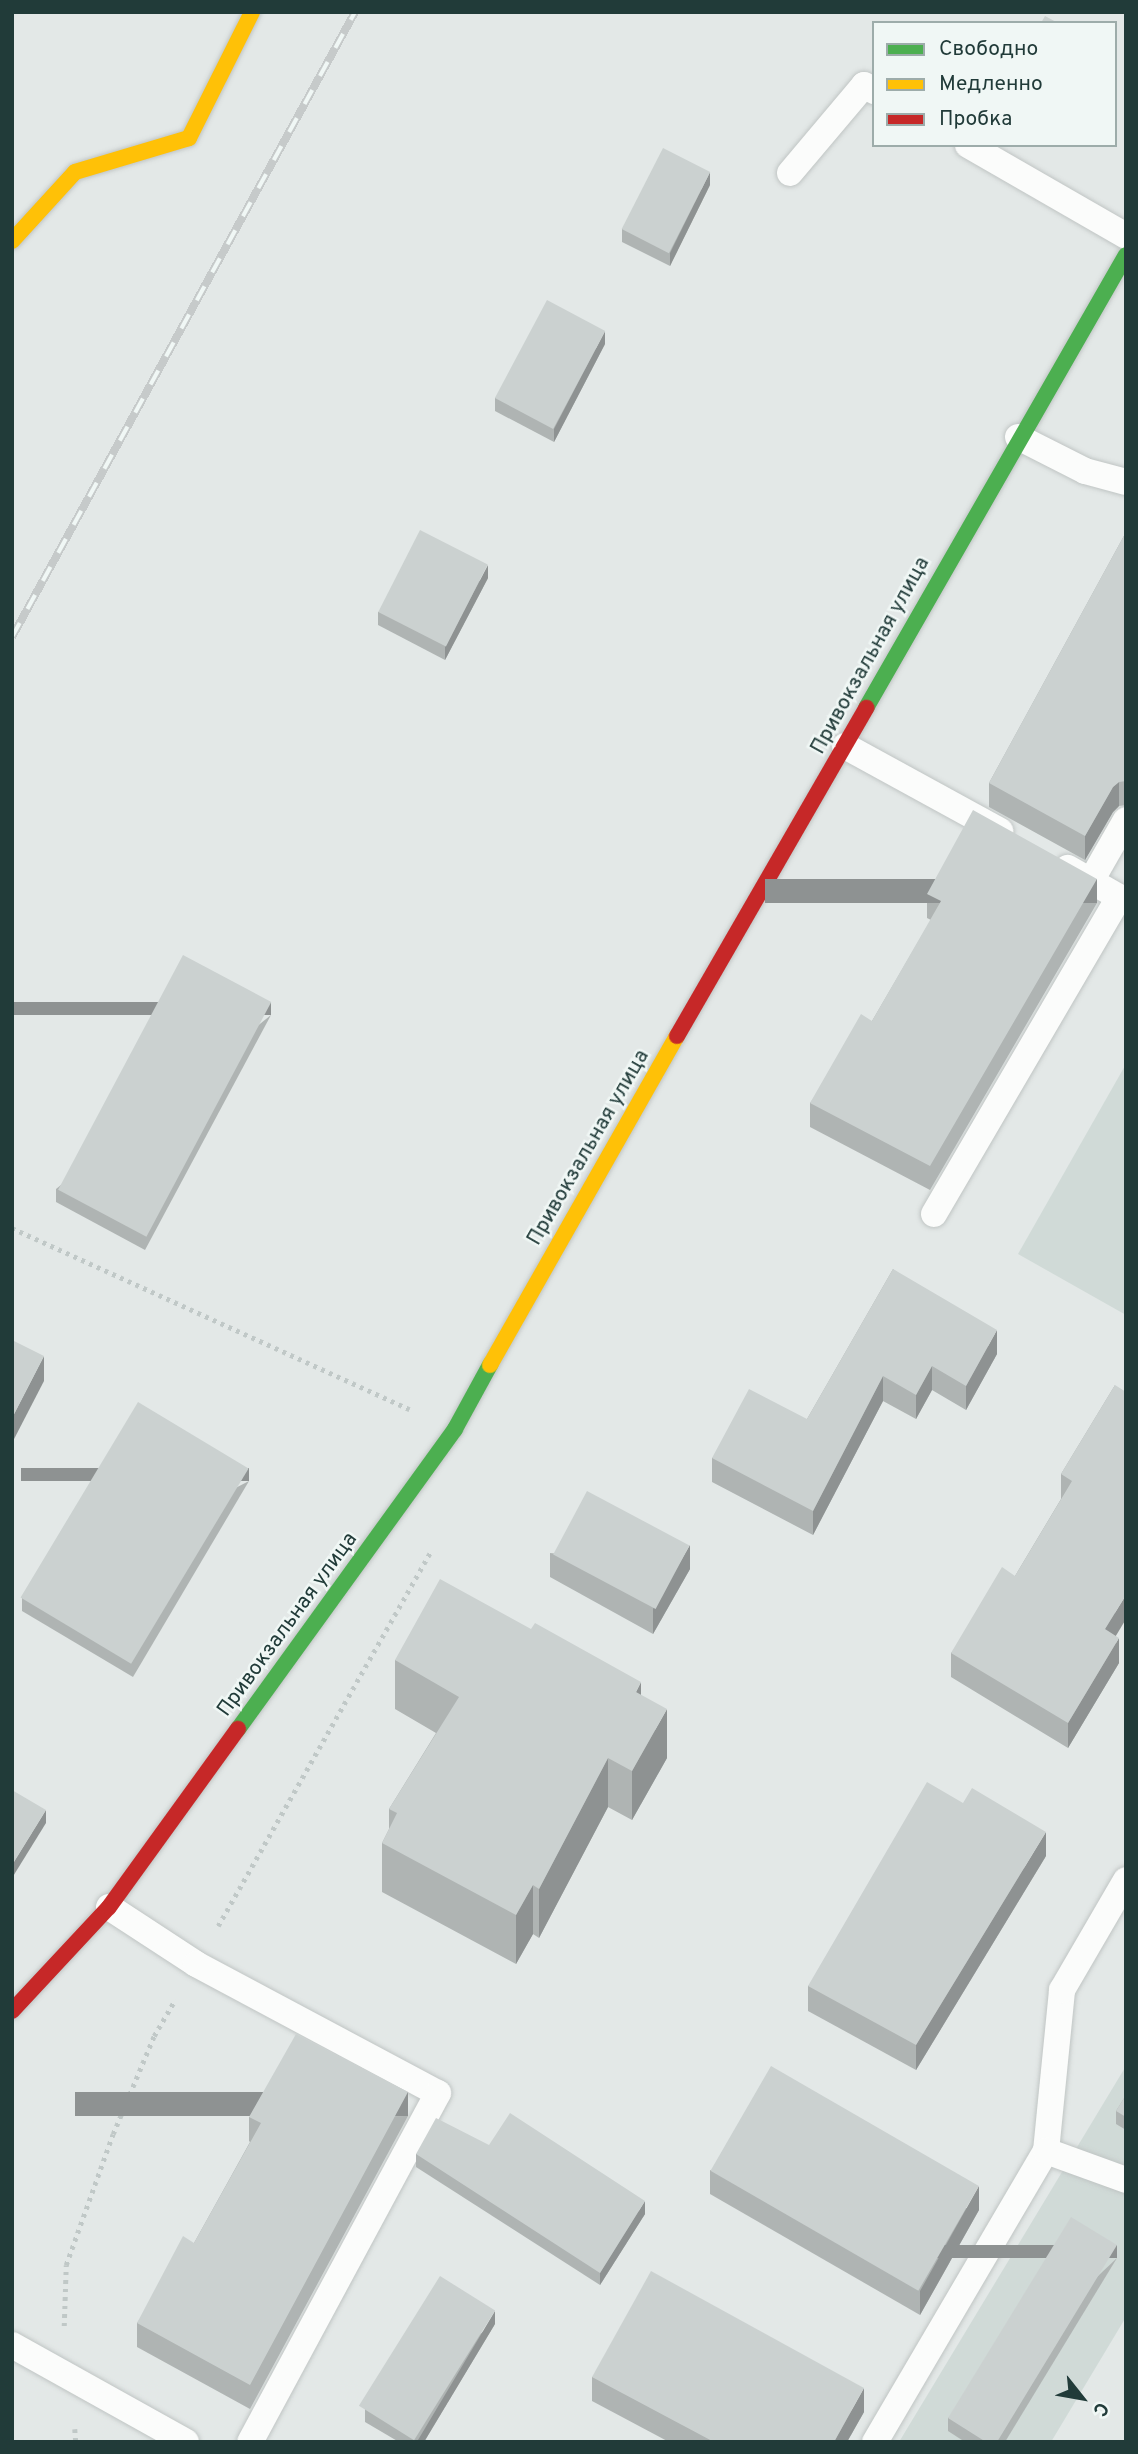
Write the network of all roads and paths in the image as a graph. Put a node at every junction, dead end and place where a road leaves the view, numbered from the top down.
1 (252, 12) edge
2 (872, 90) edge
3 (971, 147) edge
4 (790, 173) dead end
5 (1126, 236) edge
6 (12, 241) edge
7 (1126, 255) edge
8 (1018, 438) junction
9 (1126, 482) edge
10 (845, 746) junction
11 (1126, 820) edge
12 (1021, 842) edge
13 (1044, 855) edge
14 (1091, 881) junction
15 (934, 1214) dead end
16 (12, 1228) edge
17 (455, 1429) junction
18 (1126, 1880) edge
19 (109, 1907) junction
20 (12, 2011) edge
21 (1046, 2151) junction
22 (1126, 2180) edge
23 (12, 2345) edge
24 (186, 2442) edge
25 (250, 2442) edge
26 (874, 2442) edge

1 - 6 street
2 - 4 lane
3 - 5 lane
7 - 8 street, Привокзальная улица
8 - 9 lane
8 - 10 street, Привокзальная улица
10 - 12 lane
10 - 17 street, Привокзальная улица
11 - 14 lane
13 - 14 lane
14 - 15 lane
16 - 17 path
17 - 19 street, Привокзальная улица
18 - 21 lane
19 - 20 street, Привокзальная улица
19 - 25 lane
21 - 22 lane
21 - 26 lane
23 - 24 lane

